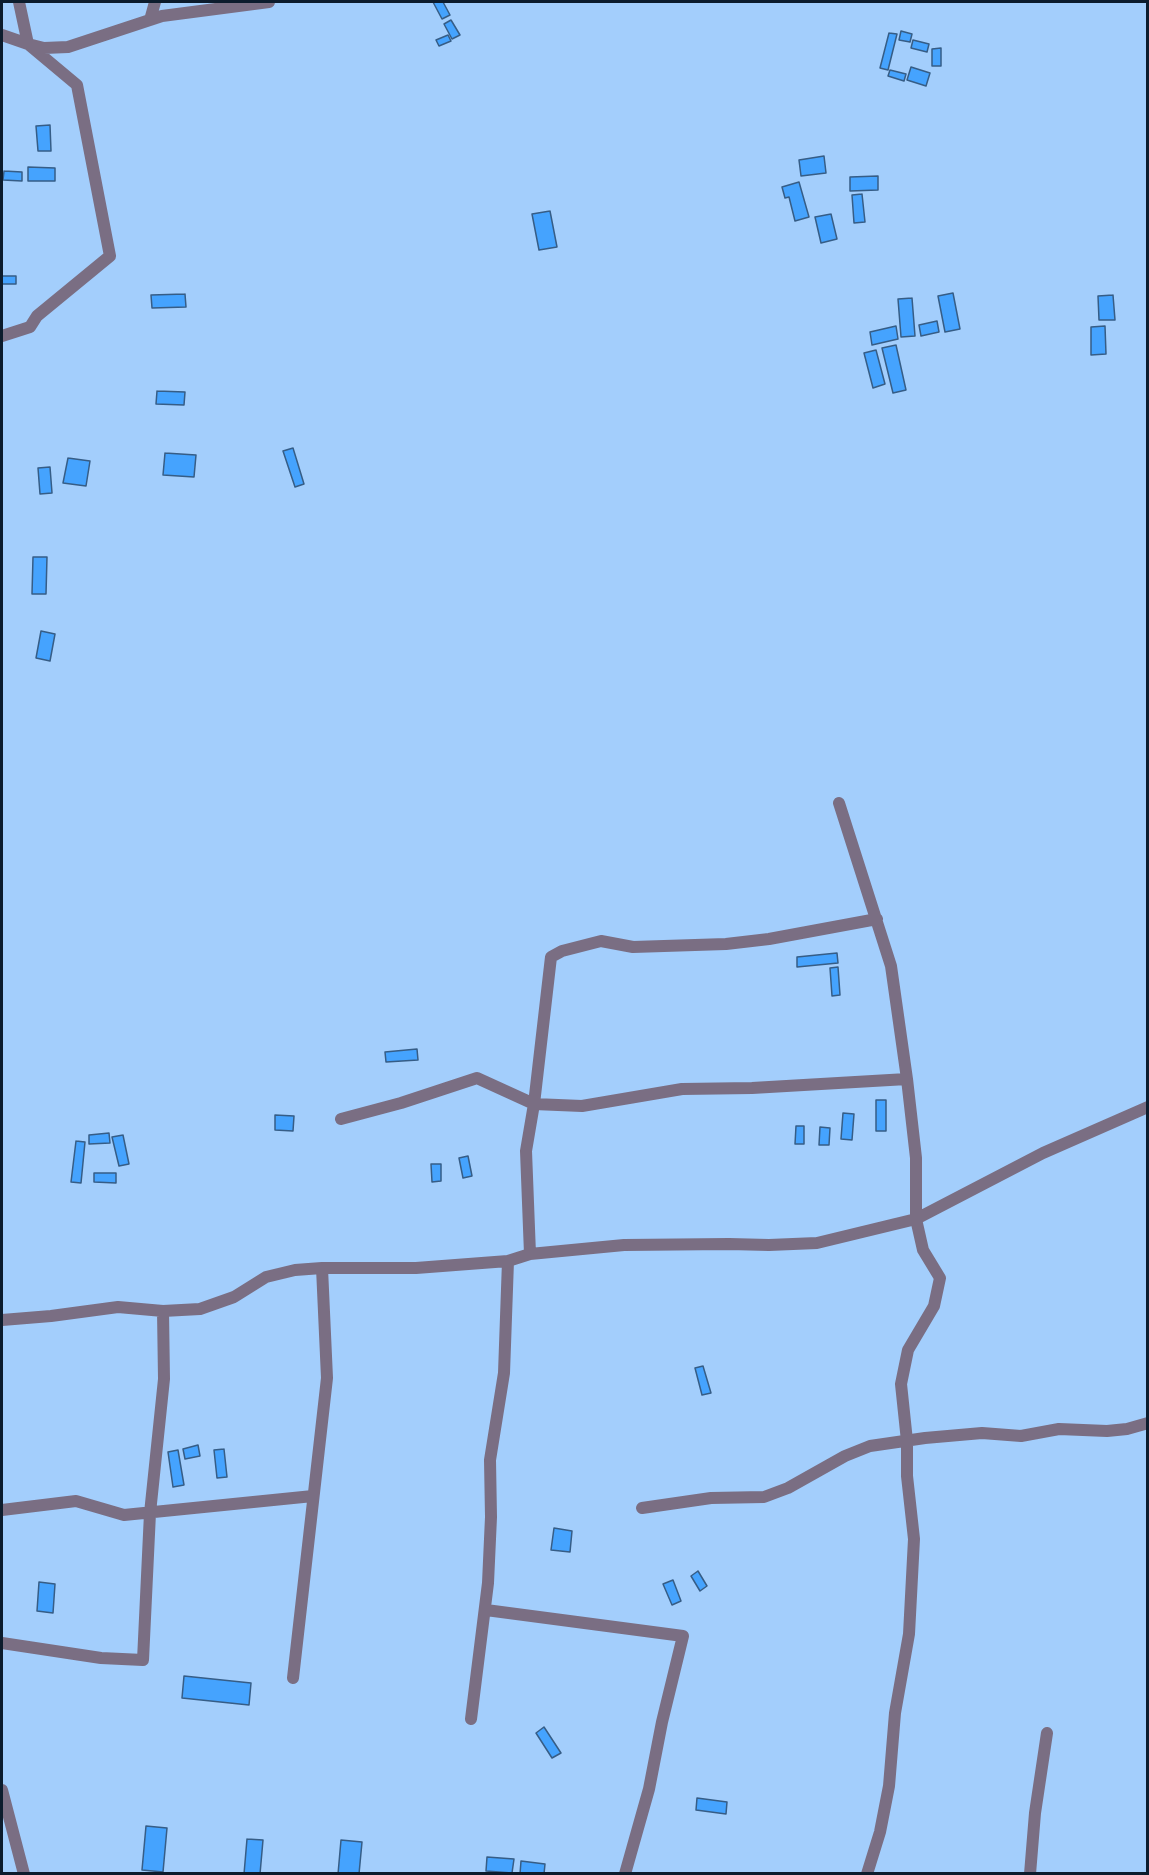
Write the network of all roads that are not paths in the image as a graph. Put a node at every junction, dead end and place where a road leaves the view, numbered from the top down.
1 (19, 2) edge
2 (155, 2) edge
3 (269, 2) edge
4 (150, 21) junction
5 (2, 35) edge
6 (28, 44) junction
7 (2, 336) edge
8 (839, 803) dead end
9 (877, 919) junction
10 (907, 1078) junction
11 (534, 1104) junction
12 (1148, 1107) edge
13 (341, 1119) dead end
14 (915, 1219) junction
15 (530, 1254) junction
16 (508, 1261) junction
17 (322, 1268) junction
18 (163, 1311) junction
19 (2, 1320) edge
20 (1148, 1423) edge
21 (907, 1441) junction
22 (313, 1496) junction
23 (642, 1508) dead end
24 (2, 1510) edge
25 (150, 1513) junction
26 (486, 1610) junction
27 (2, 1643) edge
28 (293, 1678) dead end
29 (471, 1719) dead end
30 (1047, 1733) dead end
31 (2, 1790) edge
32 (24, 1874) edge
33 (625, 1874) edge
34 (867, 1874) edge
35 (1029, 1874) edge

1 - 6 street
2 - 4 street
3 - 4 street
4 - 6 street
5 - 6 street
6 - 7 street
8 - 9 street
9 - 10 street
9 - 11 street
10 - 11 street
10 - 14 street
11 - 13 street
11 - 15 street
12 - 14 street
14 - 15 street
14 - 21 street
15 - 16 street
16 - 17 street
16 - 26 street
17 - 18 street
17 - 22 street
18 - 19 street
18 - 25 street
20 - 21 street
21 - 23 street
21 - 34 street
22 - 25 street
22 - 28 street
24 - 25 street
25 - 27 street
26 - 29 street
26 - 33 street
30 - 35 street
31 - 32 street

